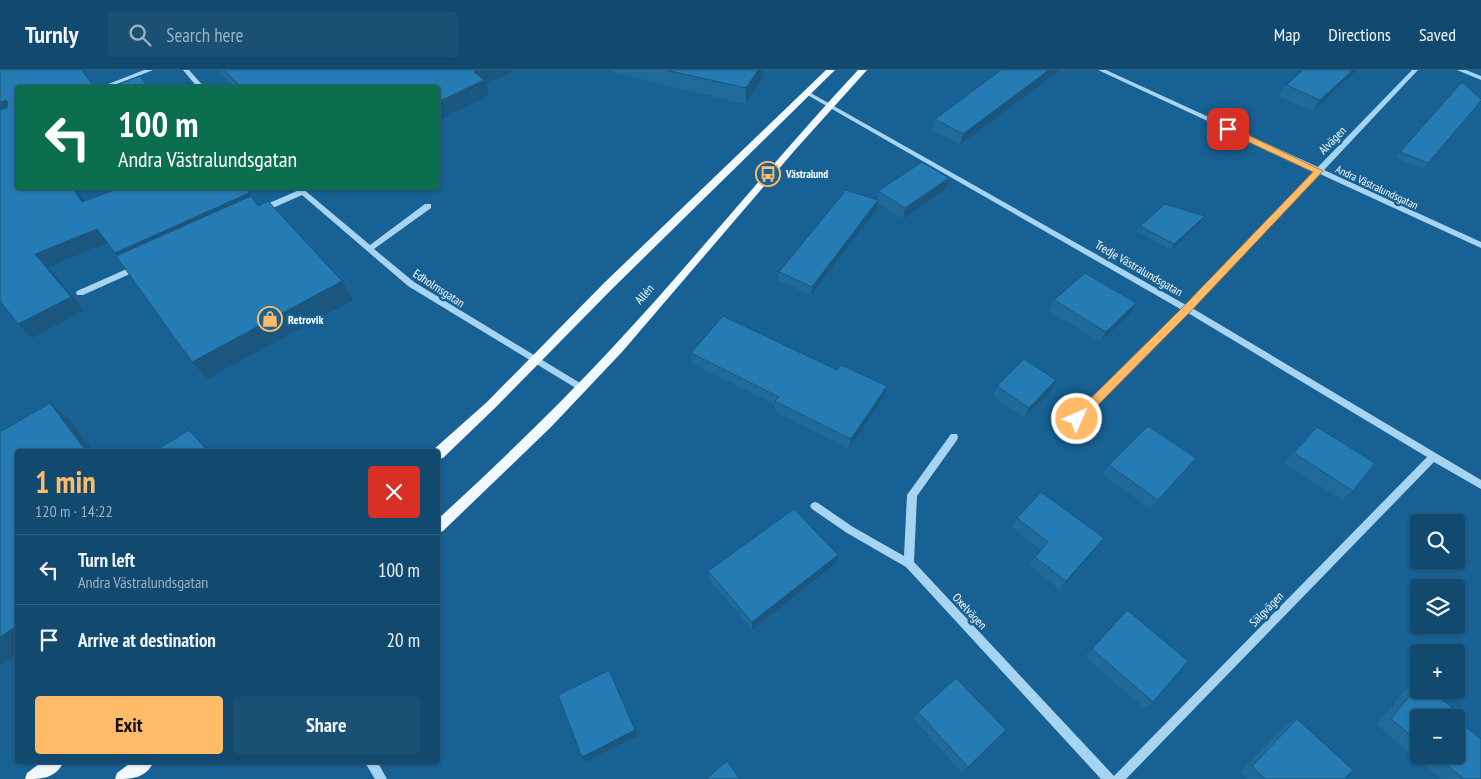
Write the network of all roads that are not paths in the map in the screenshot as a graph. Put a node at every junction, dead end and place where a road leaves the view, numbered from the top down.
1 (150, 70) edge
2 (186, 70) edge
3 (830, 70) edge
4 (864, 70) edge
5 (1101, 70) edge
6 (1415, 70) edge
7 (1460, 70) edge
8 (1481, 78) edge
9 (110, 85) edge
10 (199, 85) edge
11 (807, 93) junction
12 (828, 106) junction
13 (1318, 171) junction
14 (300, 190) edge
15 (428, 206) dead end
16 (258, 212) edge
17 (1481, 245) edge
18 (369, 249) junction
19 (142, 265) edge
20 (80, 293) dead end
21 (1187, 309) junction
22 (535, 360) junction
23 (582, 388) junction
24 (1077, 419) dead end
25 (954, 437) dead end
26 (440, 452) edge
27 (1433, 457) junction
28 (1481, 485) edge
29 (815, 506) dead end
30 (440, 525) edge
31 (909, 564) junction
32 (52, 764) edge
33 (142, 764) edge
34 (372, 764) edge
35 (33, 779) edge
36 (123, 779) edge
37 (381, 779) edge
38 (1109, 779) edge
39 (1118, 779) edge

1 - 9 street
2 - 10 street
3 - 11 main road
4 - 12 main road, Allén
5 - 13 street, Andra Västralundsgatan
6 - 13 street, Alvägen
7 - 8 street
11 - 12 street, Tredje Västralundsgatan
11 - 22 main road
12 - 21 street, Tredje Västralundsgatan
12 - 23 main road, Allén
13 - 17 street, Andra Västralundsgatan
13 - 21 street, Alvägen
14 - 16 street
14 - 18 street, Edholmsgatan
15 - 18 street
18 - 22 street, Edholmsgatan
19 - 20 street
21 - 24 street, Alvägen
21 - 27 street, Tredje Västralundsgatan
22 - 23 street, Edholmsgatan
22 - 26 main road
23 - 30 main road, Allén
25 - 31 street
27 - 28 street, Tredje Västralundsgatan
27 - 39 street, Sälgvägen
29 - 31 street, Oxelvägen
31 - 38 street, Oxelvägen
32 - 35 main road
33 - 36 main road
34 - 37 street

